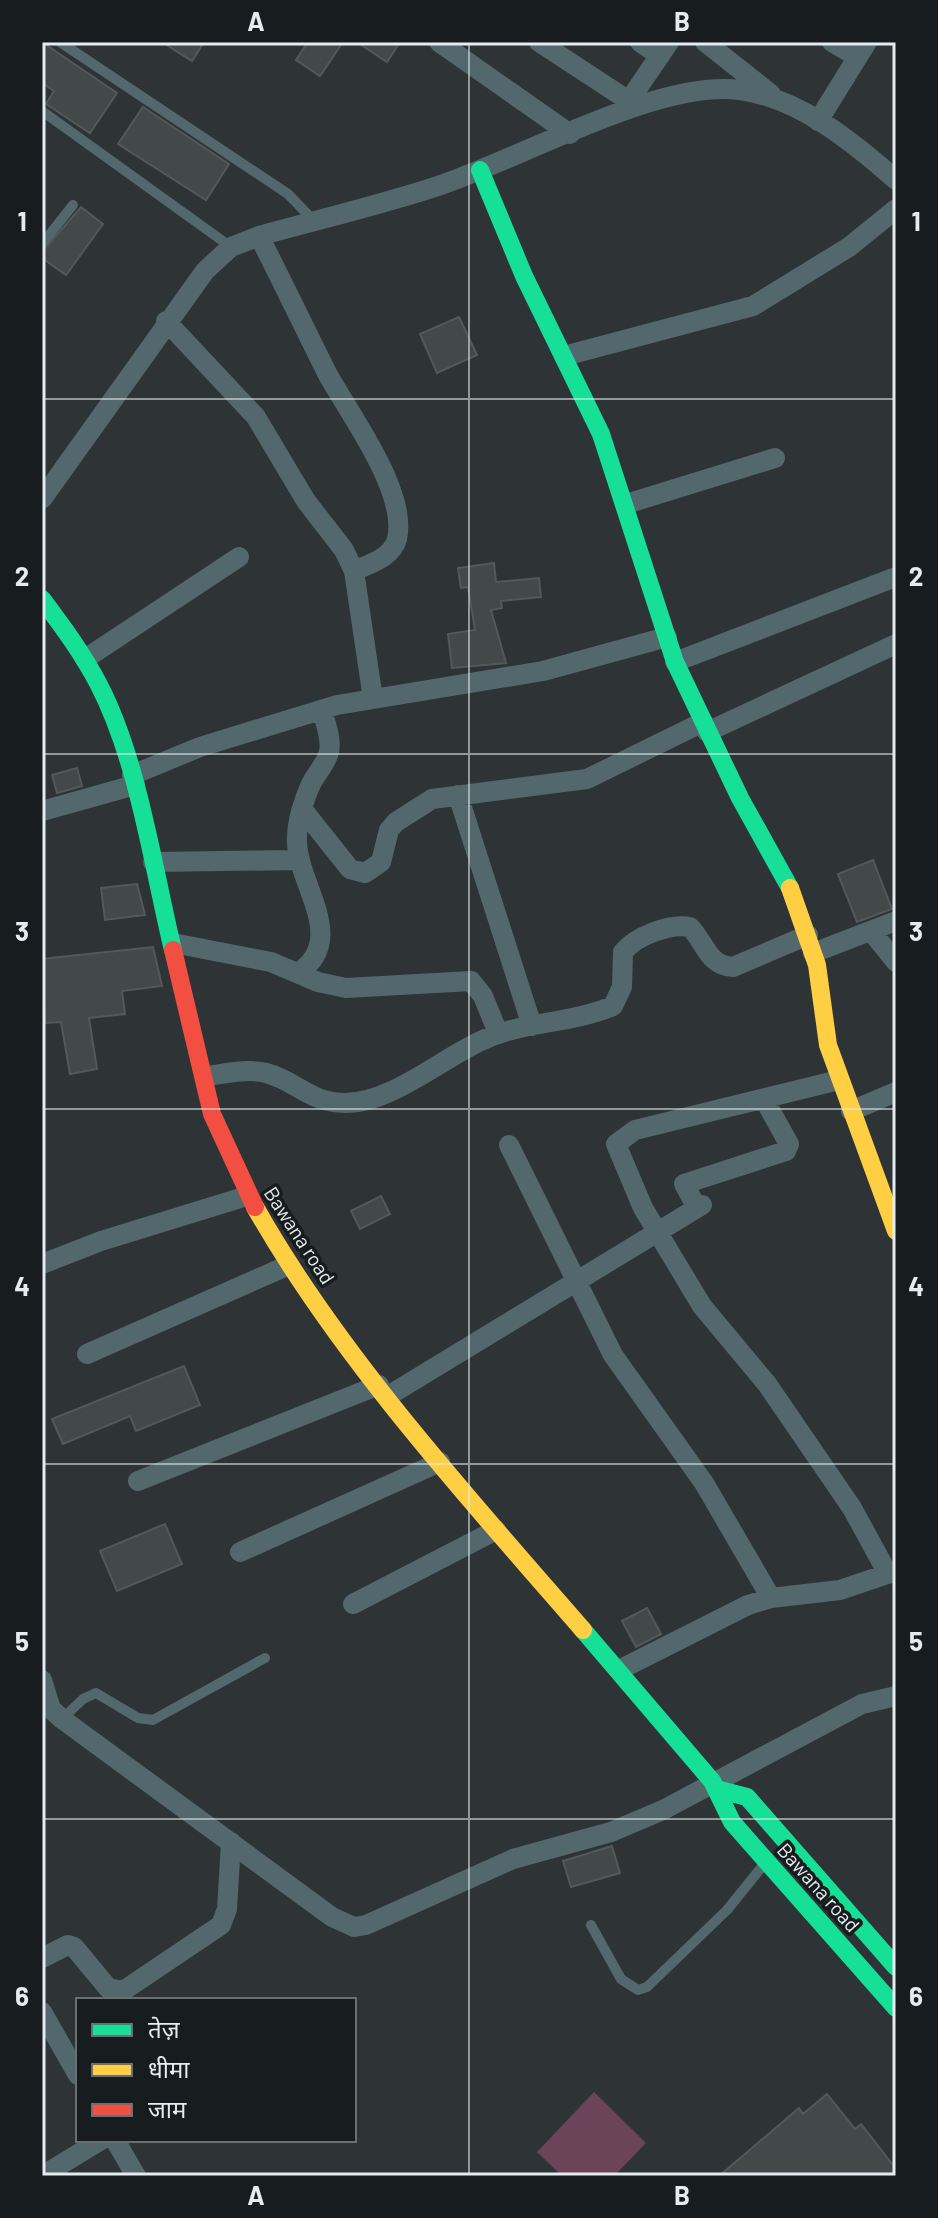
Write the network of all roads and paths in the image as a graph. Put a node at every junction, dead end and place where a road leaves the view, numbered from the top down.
1 (60, 42) edge
2 (539, 42) edge
3 (640, 42) edge
4 (705, 42) edge
5 (832, 42) edge
6 (447, 44) edge
7 (665, 49) edge
8 (862, 50) edge
9 (777, 99) junction
10 (624, 107) junction
11 (42, 111) edge
12 (818, 121) junction
13 (570, 134) junction
14 (480, 170) junction
15 (896, 180) edge
16 (73, 205) dead end
17 (896, 209) edge
18 (314, 221) junction
19 (259, 236) junction
20 (42, 244) edge
21 (231, 247) junction
22 (166, 321) junction
23 (564, 356) junction
24 (775, 458) dead end
25 (42, 499) edge
26 (626, 504) junction
27 (239, 557) dead end
28 (354, 571) junction
29 (893, 578) dead end
30 (42, 599) edge
31 (667, 637) junction
32 (896, 644) edge
33 (85, 659) junction
34 (675, 662) junction
35 (373, 699) junction
36 (322, 710) junction
37 (705, 727) junction
38 (134, 780) junction
39 (458, 795) junction
40 (303, 810) junction
41 (42, 811) edge
42 (300, 860) junction
43 (153, 862) junction
44 (896, 921) edge
45 (871, 931) junction
46 (173, 943) junction
47 (811, 944) junction
48 (896, 962) edge
49 (298, 973) junction
50 (532, 1026) junction
51 (498, 1033) junction
52 (205, 1076) junction
53 (839, 1080) junction
54 (896, 1092) edge
55 (764, 1099) junction
56 (851, 1111) junction
57 (509, 1145) dead end
58 (247, 1196) junction
59 (890, 1198) edge
60 (896, 1231) edge
61 (657, 1232) junction
62 (42, 1264) edge
63 (289, 1265) junction
64 (577, 1284) junction
65 (87, 1354) dead end
66 (384, 1390) junction
67 (440, 1462) junction
68 (138, 1481) dead end
69 (496, 1530) junction
70 (240, 1552) dead end
71 (892, 1573) edge
72 (771, 1598) junction
73 (353, 1604) dead end
74 (265, 1658) dead end
75 (619, 1670) junction
76 (42, 1680) edge
77 (896, 1696) edge
78 (62, 1719) junction
79 (716, 1786) junction
80 (231, 1842) junction
81 (766, 1862) junction
82 (591, 1925) dead end
83 (42, 1958) edge
84 (896, 1967) edge
85 (896, 2008) edge
86 (42, 2014) edge
87 (76, 2072) edge
88 (98, 2142) edge
89 (116, 2142) edge
90 (42, 2176) edge
91 (136, 2176) edge

1 - 18 lane
2 - 10 street
3 - 7 street
4 - 9 street
5 - 8 street
6 - 13 street
7 - 10 street
8 - 12 street
9 - 10 street
9 - 12 street
10 - 13 street
11 - 21 lane
12 - 15 street
13 - 14 street
14 - 18 street
14 - 23 main road
16 - 20 lane
17 - 23 street
18 - 19 street
19 - 21 street
19 - 28 street
21 - 22 street
22 - 25 street
22 - 28 street
23 - 26 main road
24 - 26 street
26 - 31 main road
27 - 33 street
28 - 35 street
29 - 34 street
30 - 33 main road, Bawana road
31 - 34 main road
31 - 35 street
32 - 37 street
33 - 38 main road, Bawana road
34 - 37 main road
35 - 36 street
36 - 38 street
36 - 40 street
37 - 39 street
37 - 47 main road
38 - 41 street
38 - 43 main road, Bawana road
39 - 40 street
39 - 50 street
40 - 42 street
42 - 43 street
42 - 49 street
43 - 46 main road, Bawana road
44 - 45 street
45 - 47 street
45 - 48 street
46 - 49 street
46 - 52 main road, Bawana road
47 - 50 street
47 - 53 main road
49 - 51 street
50 - 51 street
51 - 52 street
52 - 58 main road, Bawana road
53 - 55 street
53 - 56 main road
54 - 56 street
55 - 61 street
55 - 61 street
56 - 59 main road
57 - 64 street
58 - 62 street
58 - 63 main road, Bawana road
59 - 60 main road
61 - 64 street
61 - 71 street
63 - 65 street
63 - 66 main road, Bawana road
64 - 66 street
64 - 72 street
66 - 67 main road, Bawana road
66 - 68 street
67 - 69 main road, Bawana road
67 - 70 street
69 - 73 street
69 - 75 main road, Bawana road
71 - 72 street
72 - 75 street
74 - 78 lane
75 - 79 main road, Bawana road
76 - 78 street
77 - 79 street
78 - 80 street
79 - 80 street
79 - 81 main road, Bawana road
79 - 84 main road, Bawana road
80 - 83 street
81 - 82 lane
81 - 85 main road, Bawana road
86 - 87 street
88 - 90 street
89 - 91 street

